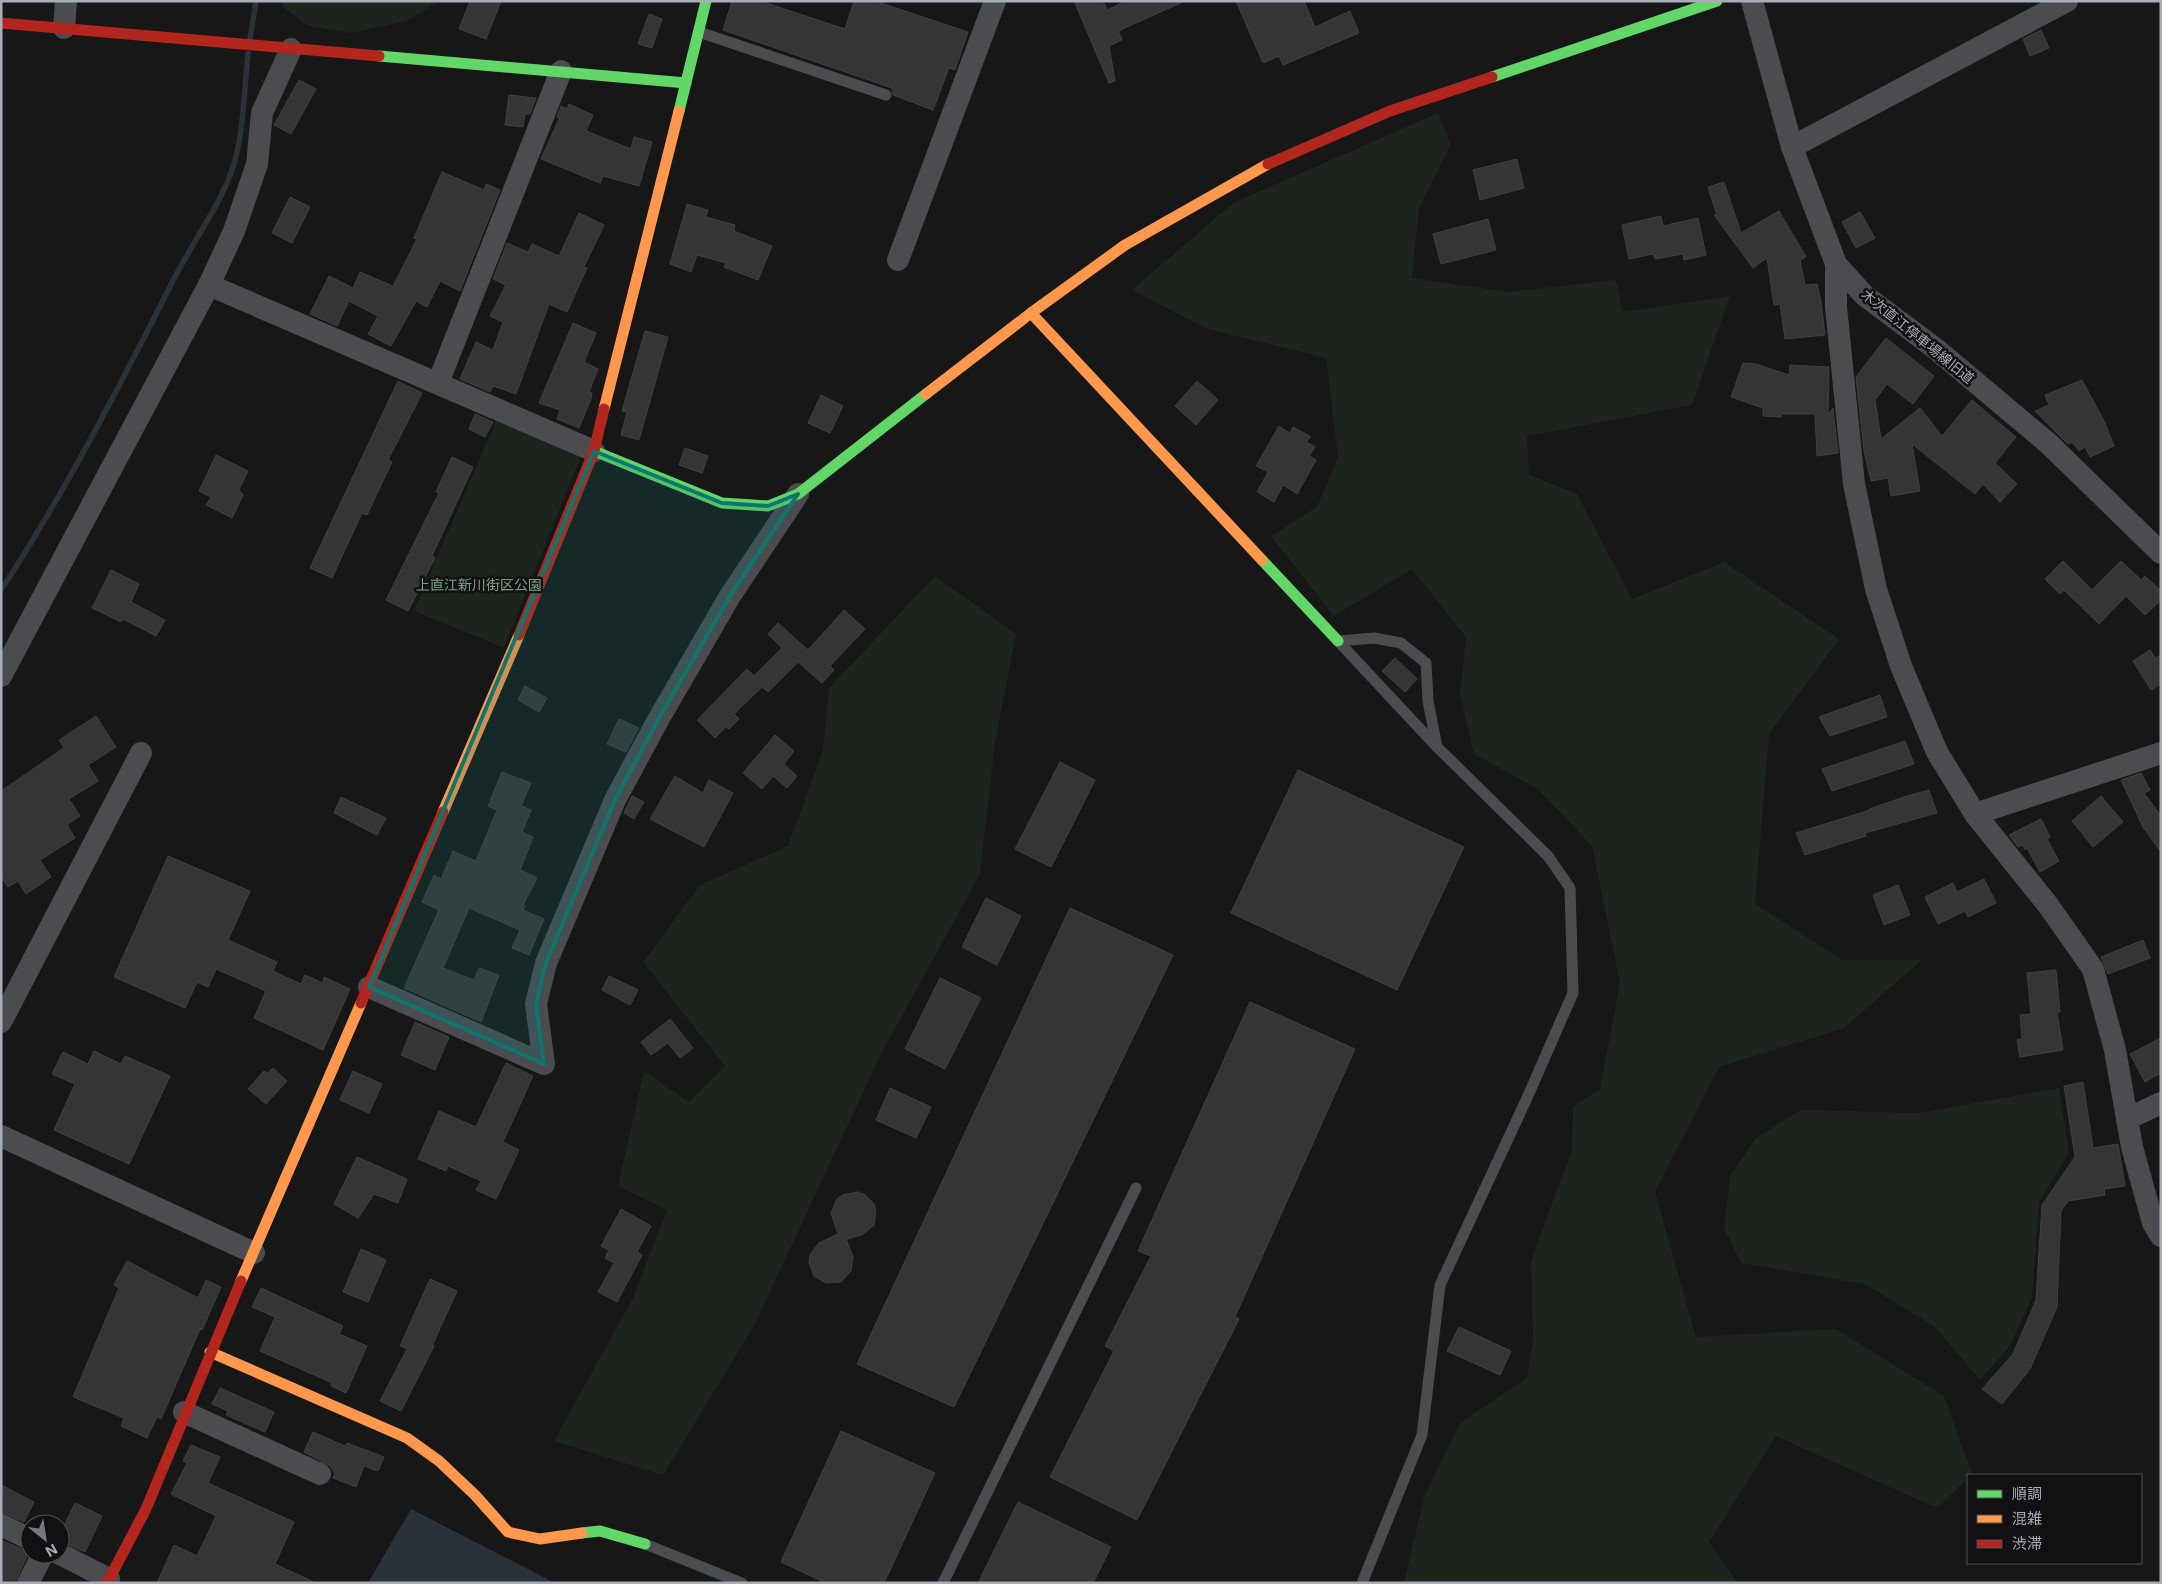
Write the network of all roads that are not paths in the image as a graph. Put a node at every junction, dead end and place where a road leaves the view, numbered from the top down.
1 (66, 1) edge
2 (706, 1) edge
3 (995, 1) edge
4 (1717, 1) edge
5 (1752, 1) edge
6 (2068, 1) edge
7 (1, 23) edge
8 (64, 28) junction
9 (699, 32) junction
10 (291, 49) junction
11 (561, 71) junction
12 (686, 83) junction
13 (886, 95) dead end
14 (1792, 147) junction
15 (898, 260) dead end
16 (1836, 264) junction
17 (209, 285) junction
18 (1031, 313) junction
19 (438, 383) junction
20 (594, 451) junction
21 (798, 494) junction
22 (2161, 553) edge
23 (1338, 641) junction
24 (1, 676) edge
25 (1437, 747) junction
26 (2161, 753) edge
27 (141, 754) dead end
28 (1975, 814) junction
29 (369, 987) junction
30 (1, 1022) edge
31 (2161, 1103) edge
32 (2126, 1119) junction
33 (1, 1136) edge
34 (1136, 1188) dead end
35 (2161, 1236) edge
36 (254, 1253) junction
37 (210, 1352) junction
38 (184, 1412) junction
39 (320, 1474) dead end
40 (1, 1525) edge
41 (20, 1534) edge
42 (646, 1544) joint
43 (70, 1560) edge
44 (37, 1564) edge
45 (108, 1581) edge
46 (28, 1583) edge
47 (742, 1583) edge
48 (943, 1583) edge
49 (1362, 1583) edge

1 - 8 street
2 - 9 street
3 - 15 street
4 - 18 street
5 - 14 street, 木次直江停車場線旧道
6 - 14 street
7 - 8 street
8 - 10 street
9 - 12 street
9 - 13 lane
10 - 11 street
10 - 17 street
11 - 12 street
11 - 19 street
12 - 20 street
14 - 16 street, 木次直江停車場線旧道
16 - 22 street, 木次直江停車場線旧道
16 - 28 street
17 - 19 street
17 - 24 street
18 - 21 street
18 - 23 street
19 - 20 street
20 - 21 street
20 - 29 street
21 - 29 street
23 - 25 lane
23 - 25 lane
25 - 49 lane
26 - 28 street
27 - 30 street
28 - 32 street
29 - 36 street
31 - 32 street
32 - 35 street
33 - 36 street
34 - 48 lane
36 - 37 street
37 - 38 street
37 - 42 street
38 - 39 street
38 - 45 street
40 - 41 street
42 - 47 lane
43 - 45 street
44 - 46 street

